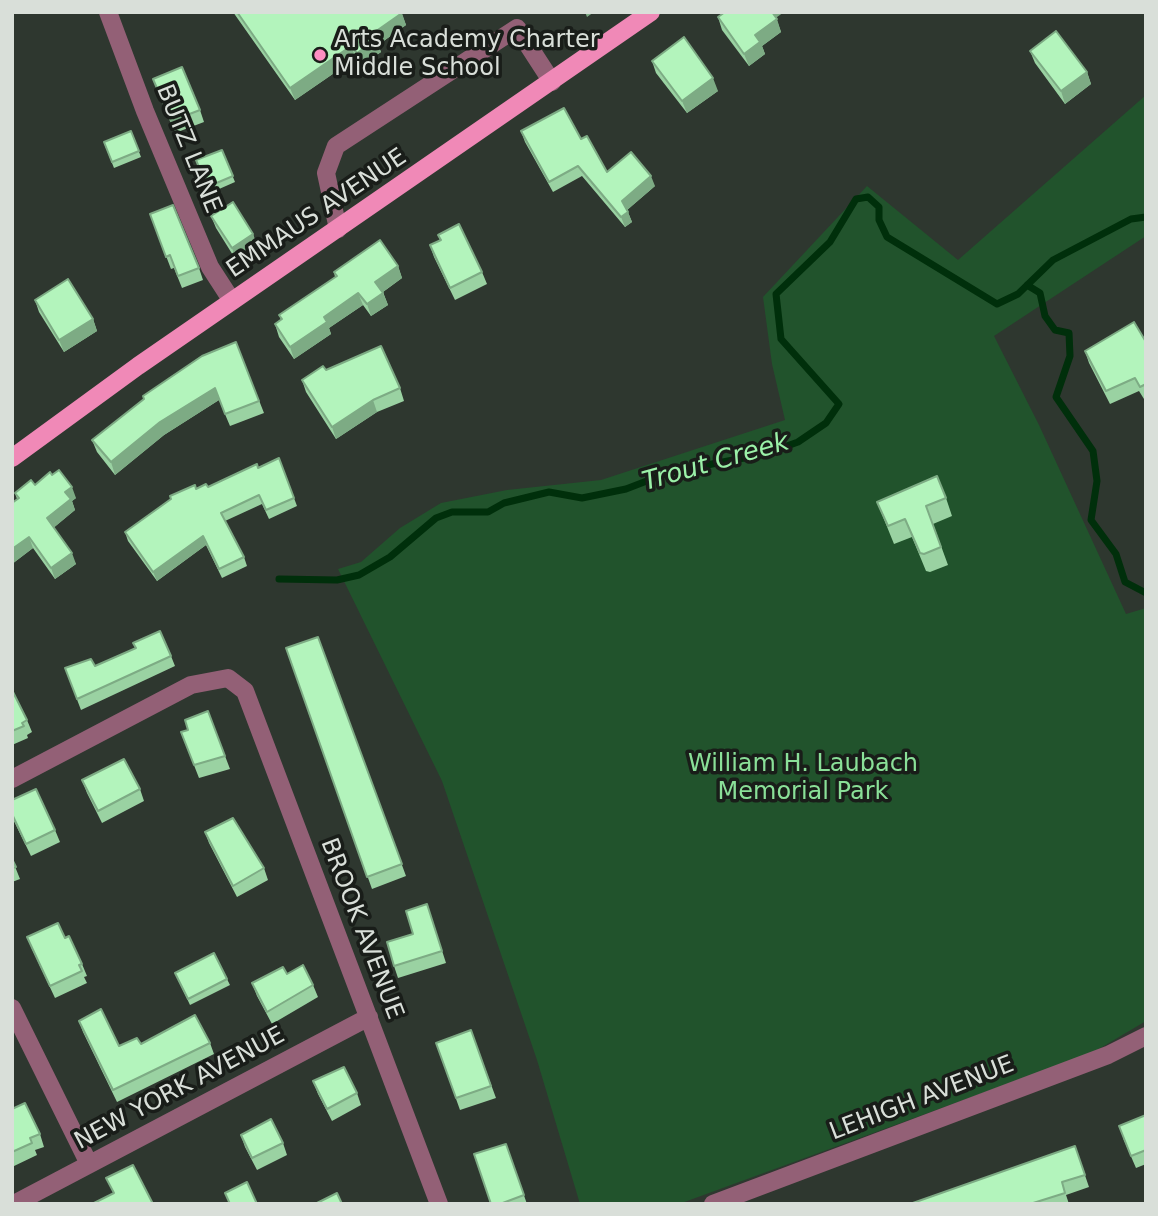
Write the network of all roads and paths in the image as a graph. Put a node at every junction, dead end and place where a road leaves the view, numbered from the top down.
1 (108, 12) edge
2 (649, 13) edge
3 (552, 82) junction
4 (338, 229) junction
5 (232, 301) junction
6 (12, 458) edge
7 (12, 779) edge
8 (12, 1008) edge
9 (369, 1017) junction
10 (1146, 1036) edge
11 (89, 1164) junction
12 (14, 1204) edge
13 (439, 1204) edge
14 (713, 1204) edge

1 - 5 street, BUTZ LANE
2 - 3 main road, EMMAUS AVENUE
3 - 4 main road, EMMAUS AVENUE
3 - 4 street
4 - 5 main road, EMMAUS AVENUE
5 - 6 main road, EMMAUS AVENUE
7 - 9 street, BROOK AVENUE
8 - 11 street
9 - 11 street, NEW YORK AVENUE
9 - 13 street, BROOK AVENUE
10 - 14 street, LEHIGH AVENUE
11 - 12 street, NEW YORK AVENUE

